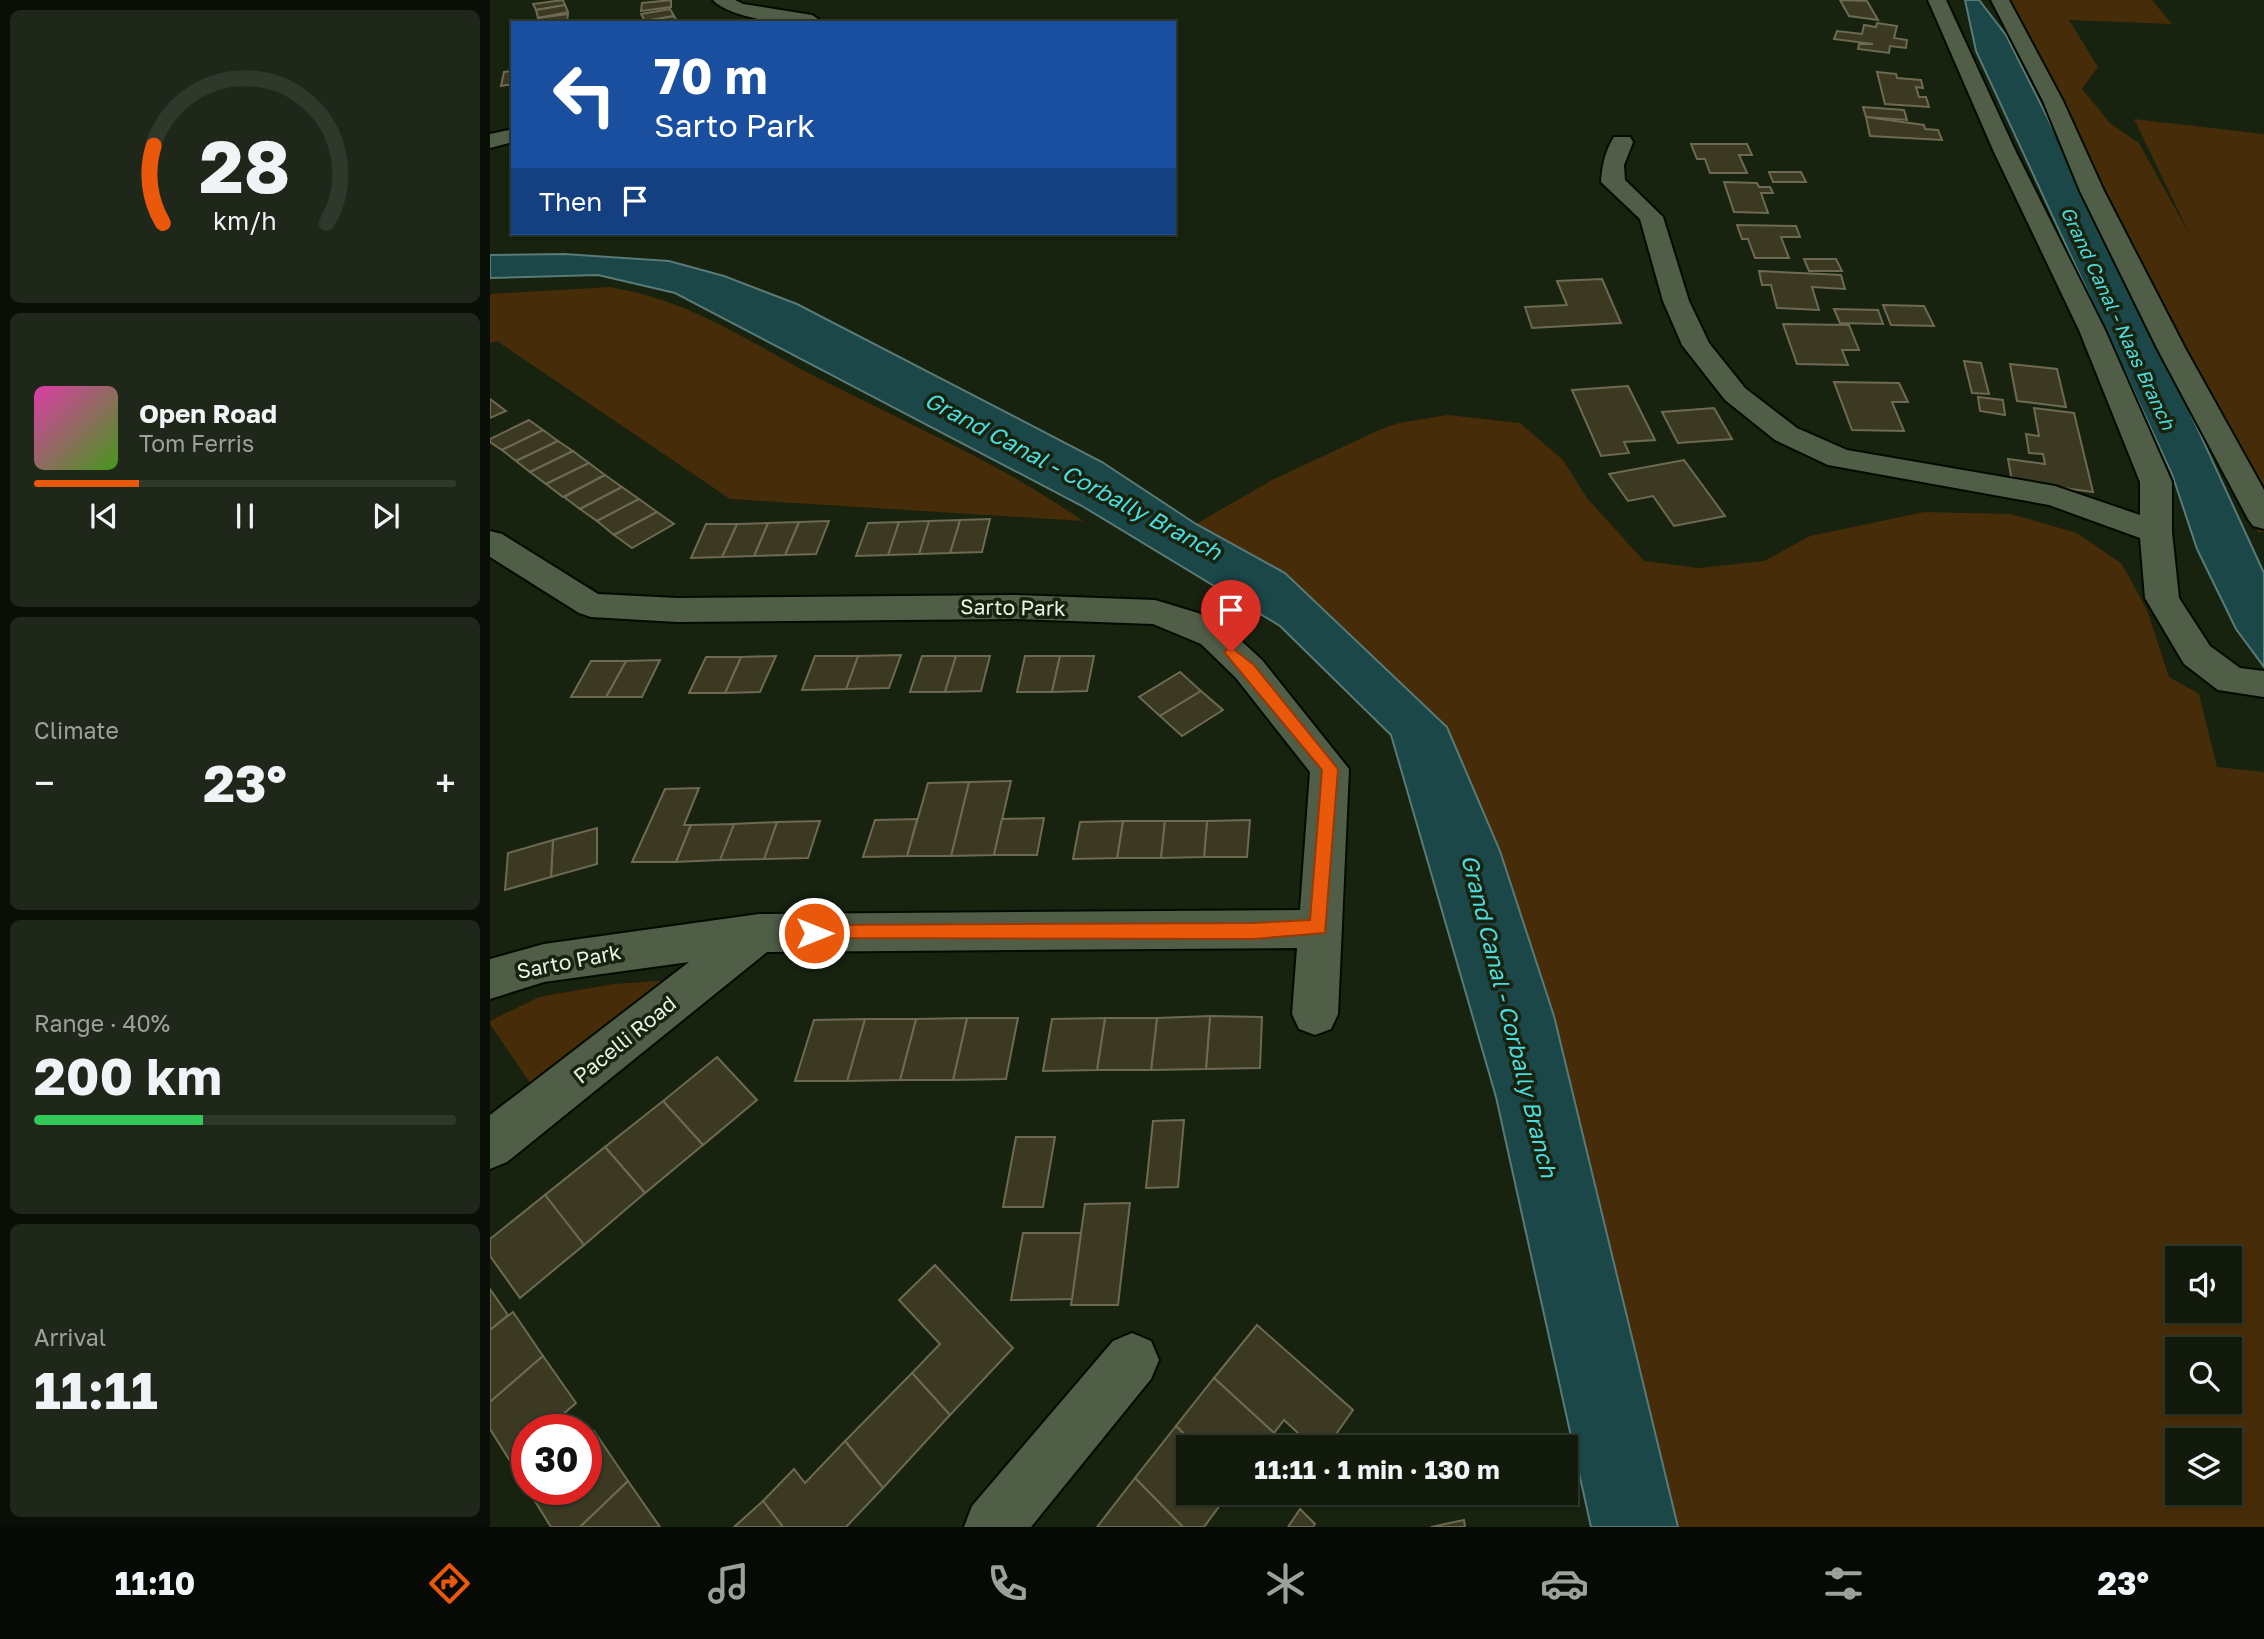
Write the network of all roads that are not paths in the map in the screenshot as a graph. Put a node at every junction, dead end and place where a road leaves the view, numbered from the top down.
1 (722, 0) edge
2 (1937, 0) edge
3 (2000, 0) edge
4 (812, 20) edge
5 (511, 136) edge
6 (490, 141) edge
7 (1622, 142) dead end
8 (2264, 519) edge
9 (2156, 532) junction
10 (490, 542) edge
11 (2247, 683) edge
12 (1319, 928) junction
13 (759, 933) junction
14 (490, 979) edge
15 (1315, 1014) dead end
16 (490, 1145) edge
17 (1132, 1360) dead end
18 (993, 1527) edge

1 - 4 street
2 - 9 street
3 - 8 street
5 - 6 street
7 - 9 street
9 - 11 street
10 - 12 street, Sarto Park
12 - 13 street, Sarto Park
12 - 15 street, Sarto Park
13 - 14 street, Sarto Park
13 - 16 street, Pacelli Road
17 - 18 street

